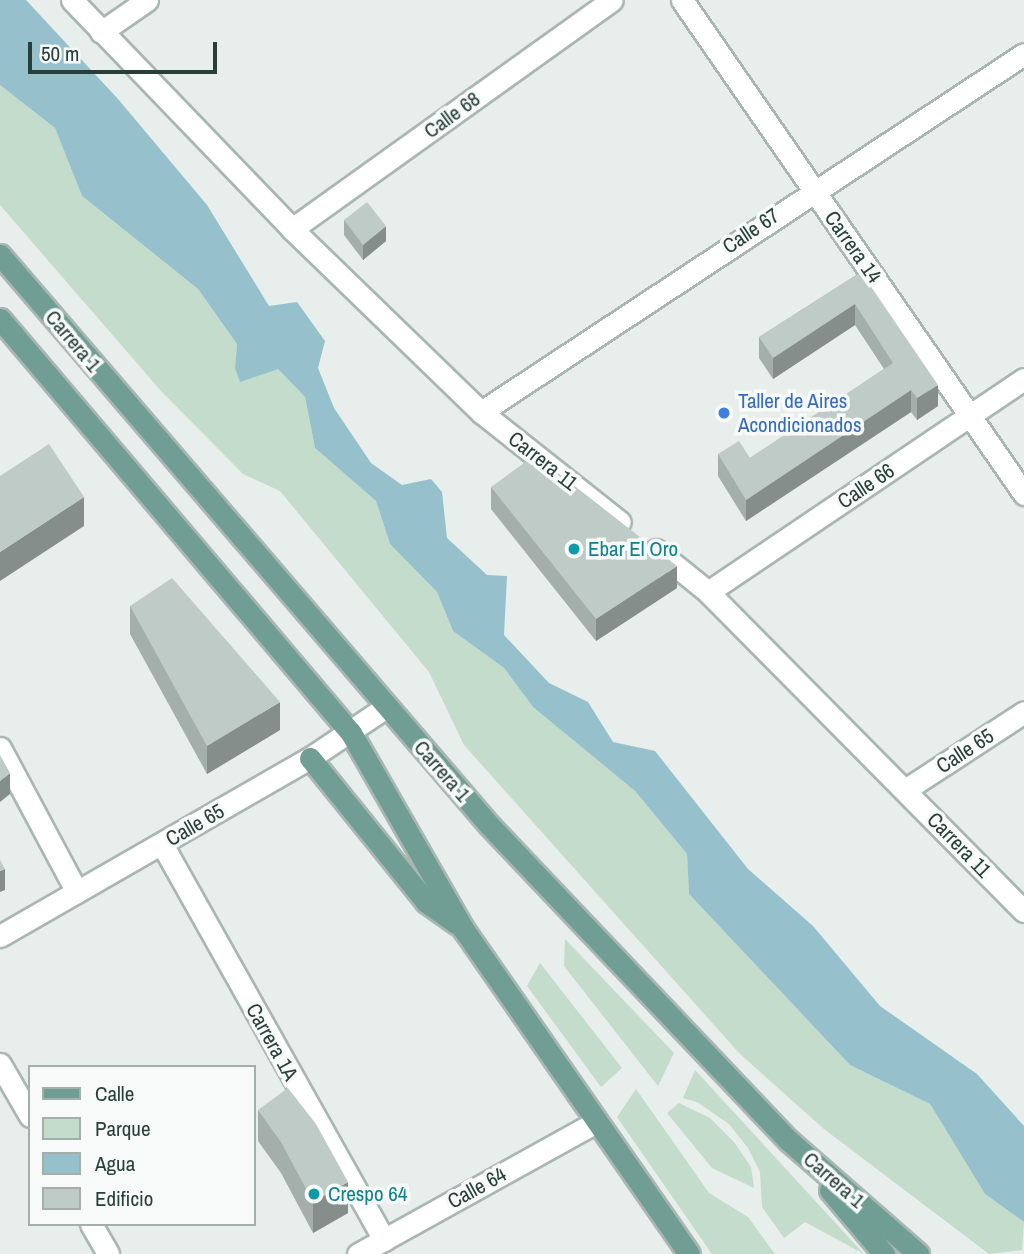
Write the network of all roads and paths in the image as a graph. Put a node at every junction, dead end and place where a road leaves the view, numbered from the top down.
1 (72, 0) edge
2 (147, 0) edge
3 (612, 0) edge
4 (682, 0) edge
5 (101, 33) junction
6 (1024, 54) edge
7 (813, 189) junction
8 (292, 229) junction
9 (0, 255) edge
10 (0, 319) edge
11 (1024, 379) edge
12 (481, 412) junction
13 (970, 416) junction
14 (1024, 495) edge
15 (708, 592) junction
16 (386, 707) junction
17 (1024, 712) edge
18 (351, 733) junction
19 (0, 748) edge
20 (310, 758) junction
21 (905, 790) junction
22 (162, 844) junction
23 (77, 892) junction
24 (1024, 911) edge
25 (464, 930) junction
26 (0, 936) edge
27 (0, 1064) edge
28 (28, 1113) edge
29 (596, 1122) junction
30 (788, 1140) junction
31 (92, 1226) edge
32 (384, 1240) junction
33 (108, 1254) edge
34 (358, 1254) edge
35 (689, 1254) edge
36 (884, 1254) edge
37 (918, 1254) edge

1 - 5 street, Carrera 11
2 - 5 street
3 - 8 street, Calle 68
4 - 7 street, Carrera 14
5 - 8 street, Carrera 11
6 - 7 street, Calle 67
7 - 12 street, Calle 67
7 - 13 street, Carrera 14
8 - 12 street, Carrera 11
9 - 16 main road, Carrera 1
10 - 18 main road, Carrera 1
11 - 13 street, Calle 66
12 - 15 street, Carrera 11
13 - 14 street, Carrera 14
13 - 15 street, Calle 66
15 - 21 street, Carrera 11
16 - 18 street, Calle 65
16 - 30 main road, Carrera 1
17 - 21 street, Calle 65
18 - 20 street, Calle 65
18 - 25 main road, Carrera 1
19 - 23 street
20 - 22 street, Calle 65
20 - 25 main road
21 - 24 street, Carrera 11
22 - 23 street, Calle 65
22 - 32 street, Carrera 1A
23 - 26 street, Calle 65
25 - 29 main road, Carrera 1
27 - 28 street
29 - 32 street, Calle 64
29 - 35 main road, Carrera 1
30 - 36 main road
30 - 37 main road, Carrera 1
31 - 33 street
32 - 34 street, Calle 64

